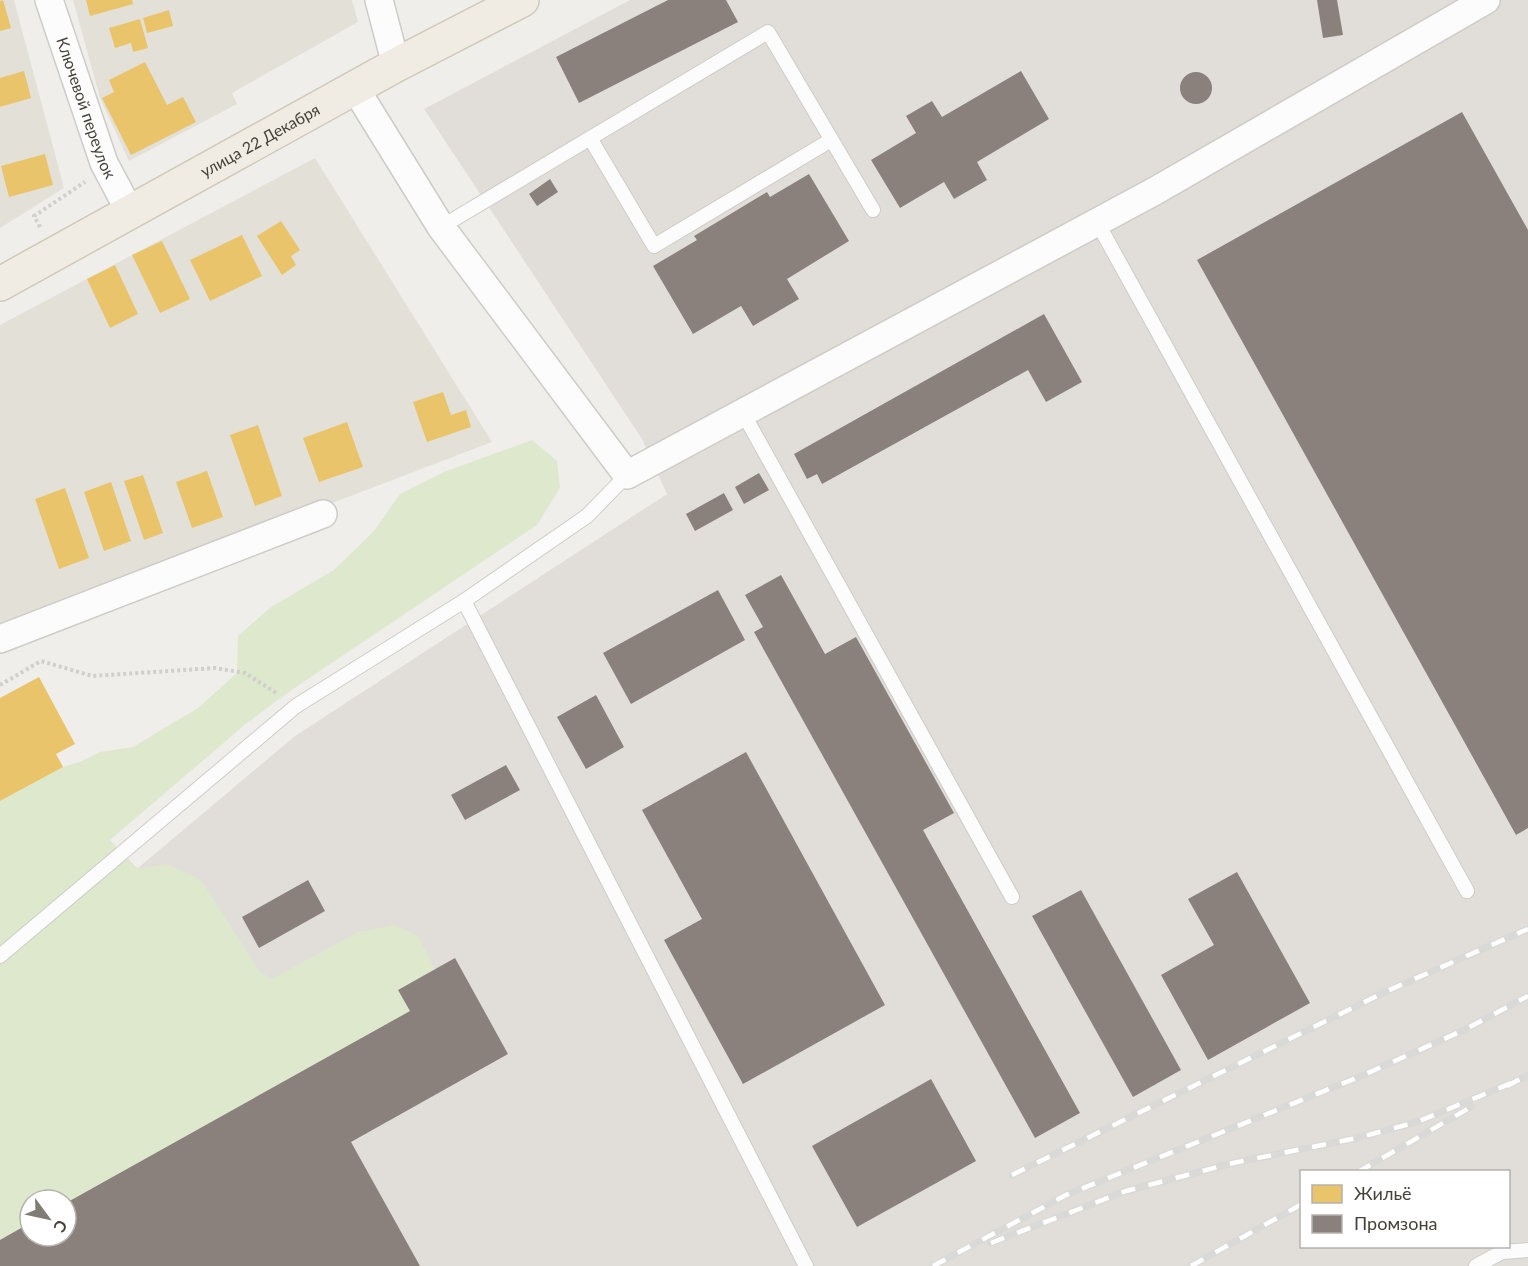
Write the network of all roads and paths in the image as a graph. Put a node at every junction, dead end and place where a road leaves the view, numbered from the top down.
1 (49, 0) edge
2 (379, 0) edge
3 (522, 0) edge
4 (1487, 0) edge
5 (396, 65) junction
6 (355, 88) junction
7 (590, 138) junction
8 (831, 140) junction
9 (873, 210) dead end
10 (130, 212) junction
11 (1097, 222) junction
12 (441, 227) junction
13 (0, 284) edge
14 (743, 412) junction
15 (627, 475) junction
16 (322, 514) dead end
17 (464, 601) junction
18 (0, 639) edge
19 (0, 684) edge
20 (296, 705) junction
21 (1467, 891) dead end
22 (1012, 897) dead end
23 (0, 956) edge
24 (1528, 1250) edge
25 (806, 1266) edge
26 (1476, 1266) edge

1 - 10 street, Ключевой переулок
2 - 5 street
3 - 5 main road, улица 22 Декабря
4 - 11 street
5 - 6 main road, улица 22 Декабря
6 - 10 main road, улица 22 Декабря
6 - 12 street
7 - 8 lane
7 - 8 lane
7 - 12 lane
8 - 9 lane
10 - 13 main road, улица 22 Декабря
11 - 14 street
11 - 21 lane
12 - 15 street
14 - 15 street
14 - 22 lane
15 - 17 lane
16 - 18 street
17 - 20 lane
17 - 25 lane
19 - 20 path
20 - 23 lane
24 - 26 lane

